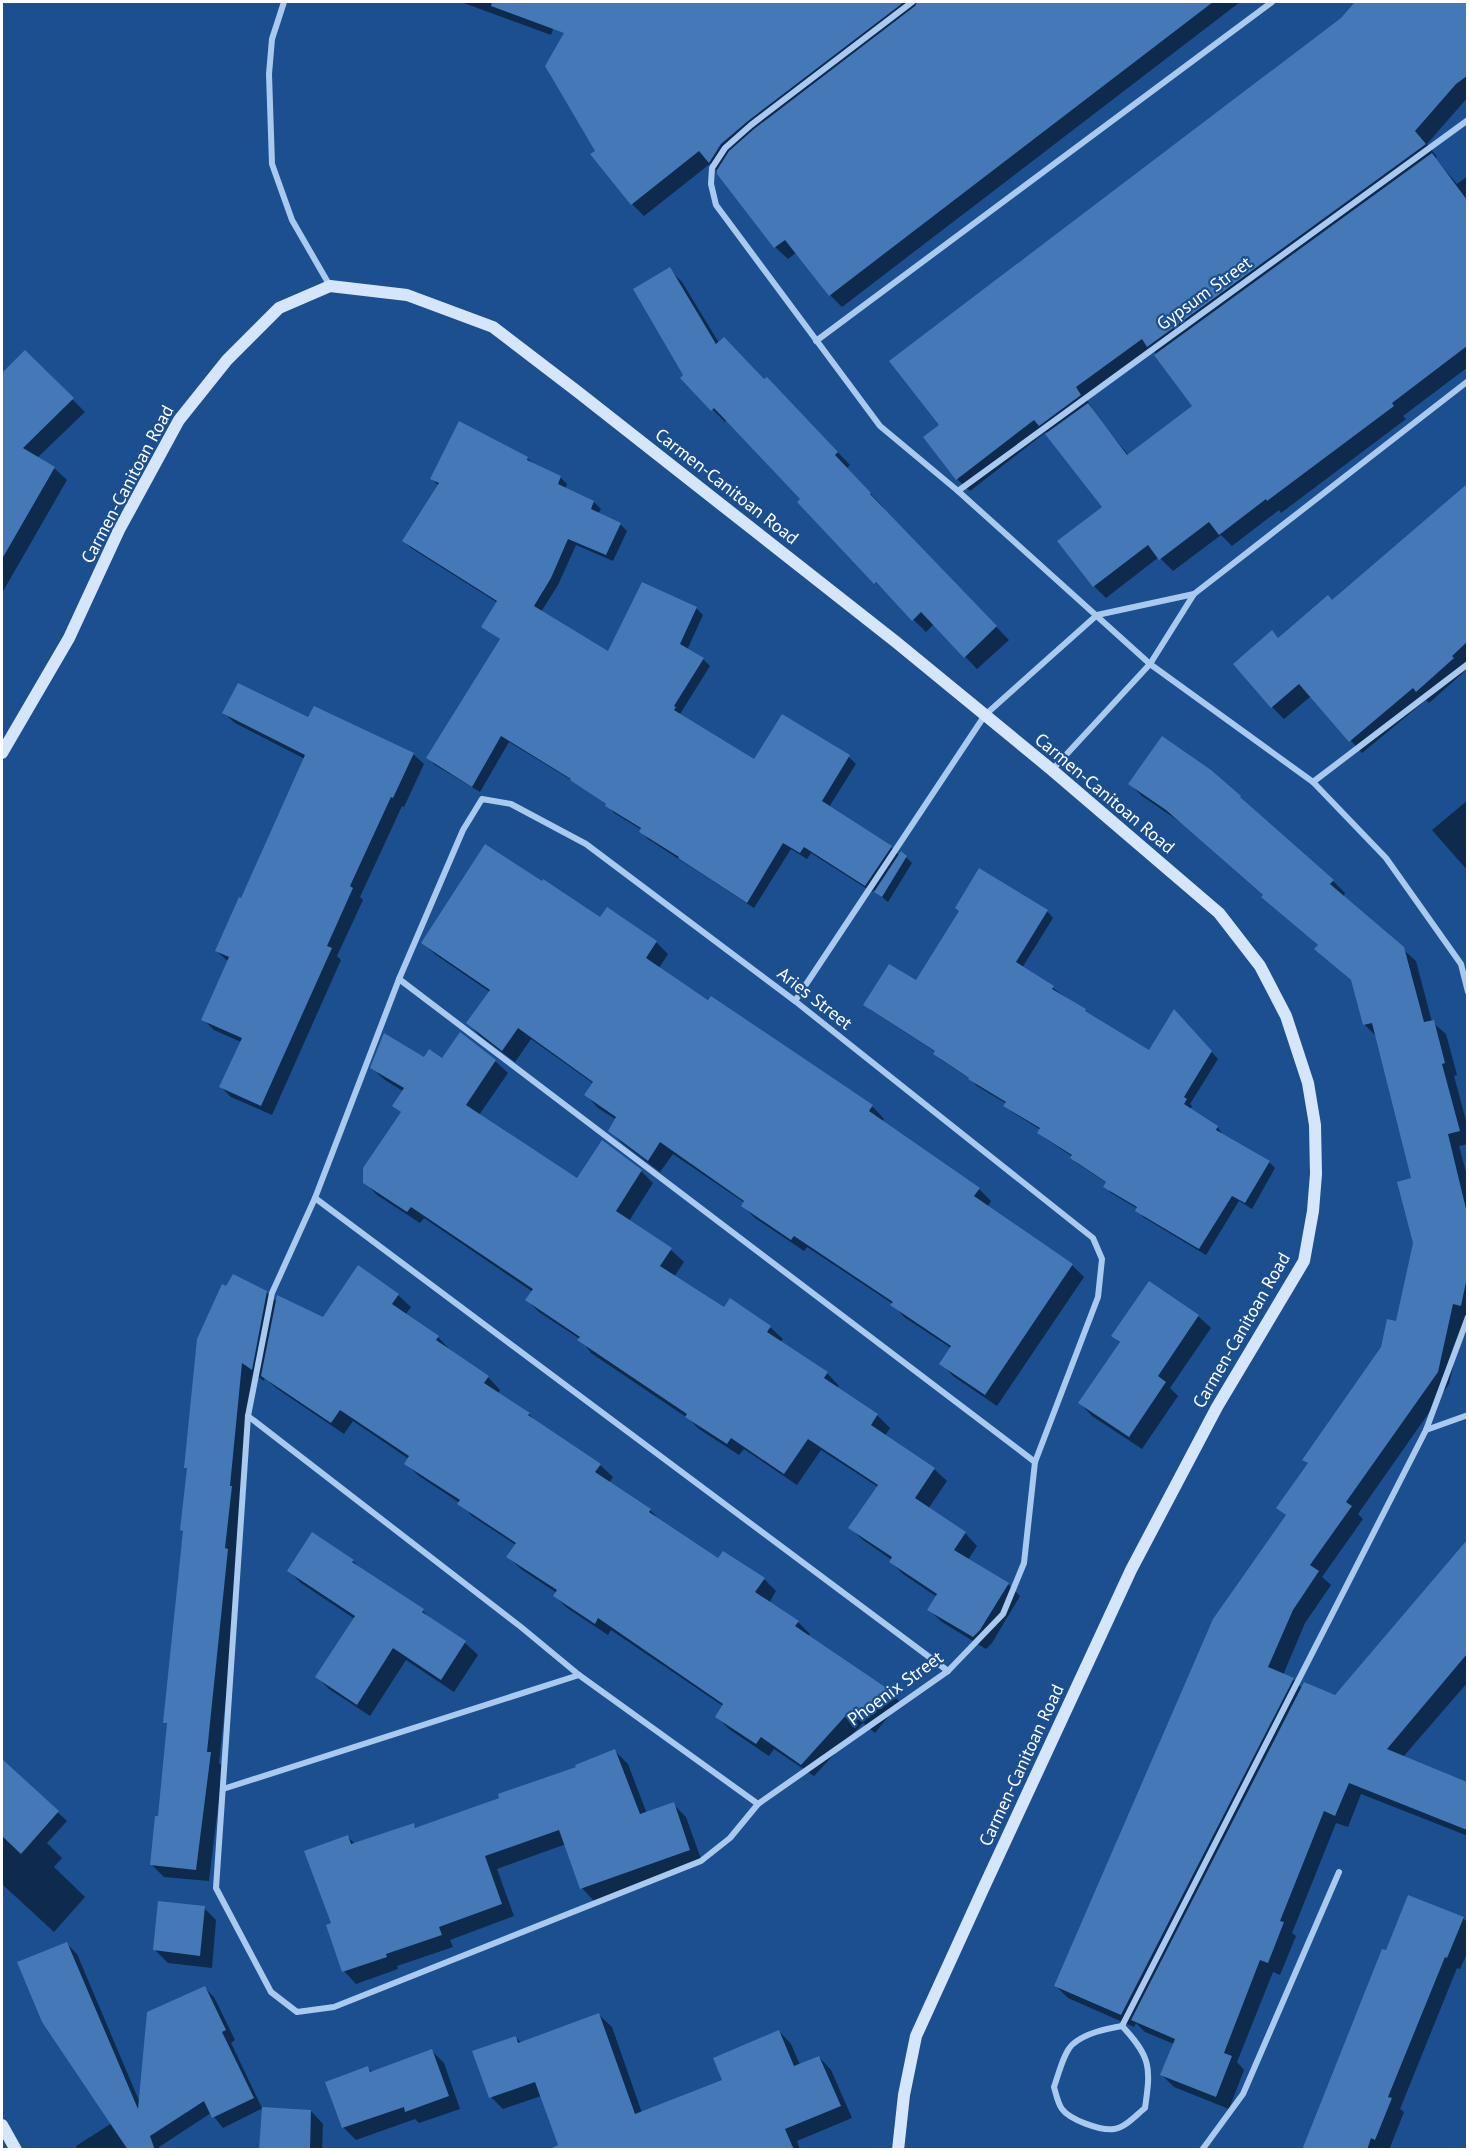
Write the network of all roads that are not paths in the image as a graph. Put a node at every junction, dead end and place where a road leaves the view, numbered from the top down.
1 (284, 2) edge
2 (912, 2) edge
3 (1272, 2) edge
4 (1467, 120) edge
5 (330, 286) junction
6 (816, 341) junction
7 (1467, 381) edge
8 (958, 491) junction
9 (1194, 594) junction
10 (1097, 615) junction
11 (1150, 664) junction
12 (1467, 664) edge
13 (985, 715) junction
14 (2, 753) edge
15 (1052, 770) junction
16 (1313, 782) junction
17 (482, 799) joint
18 (1467, 958) edge
19 (1461, 964) junction
20 (399, 978) junction
21 (1467, 992) edge
22 (795, 1001) junction
23 (315, 1198) junction
24 (1102, 1259) joint
25 (1467, 1317) edge
26 (1467, 1415) edge
27 (248, 1416) junction
28 (1426, 1430) junction
29 (1035, 1462) junction
30 (948, 1671) junction
31 (579, 1675) junction
32 (223, 1789) junction
33 (758, 1804) junction
34 (1339, 1872) dead end
35 (1122, 2026) junction
36 (2, 2125) edge
37 (16, 2150) edge
38 (898, 2150) edge
39 (1202, 2150) edge

1 - 5 street
2 - 6 street
3 - 6 street
4 - 8 street, Gypsum Street
5 - 13 main road, Carmen-Canitoan Road
5 - 14 main road, Carmen-Canitoan Road
6 - 8 street
7 - 9 street
8 - 10 street
9 - 10 street
9 - 11 street
10 - 11 street
10 - 13 street
11 - 15 street
11 - 16 street
12 - 16 street
13 - 15 main road, Carmen-Canitoan Road
13 - 22 street
15 - 38 main road, Carmen-Canitoan Road
16 - 19 street
17 - 20 street, Phoenix Street
17 - 22 street, Aries Street
18 - 19 street
19 - 21 street
20 - 23 street, Phoenix Street
20 - 29 street
22 - 24 street, Aries Street
23 - 27 street, Phoenix Street
23 - 30 street
24 - 29 street, Phoenix Street
25 - 28 street
26 - 28 street
27 - 31 street
27 - 32 street, Phoenix Street
28 - 35 street
29 - 30 street, Phoenix Street
30 - 33 street, Phoenix Street
31 - 32 street
31 - 33 street
32 - 33 street, Phoenix Street
34 - 39 street
35 - 35 street
36 - 37 main road

